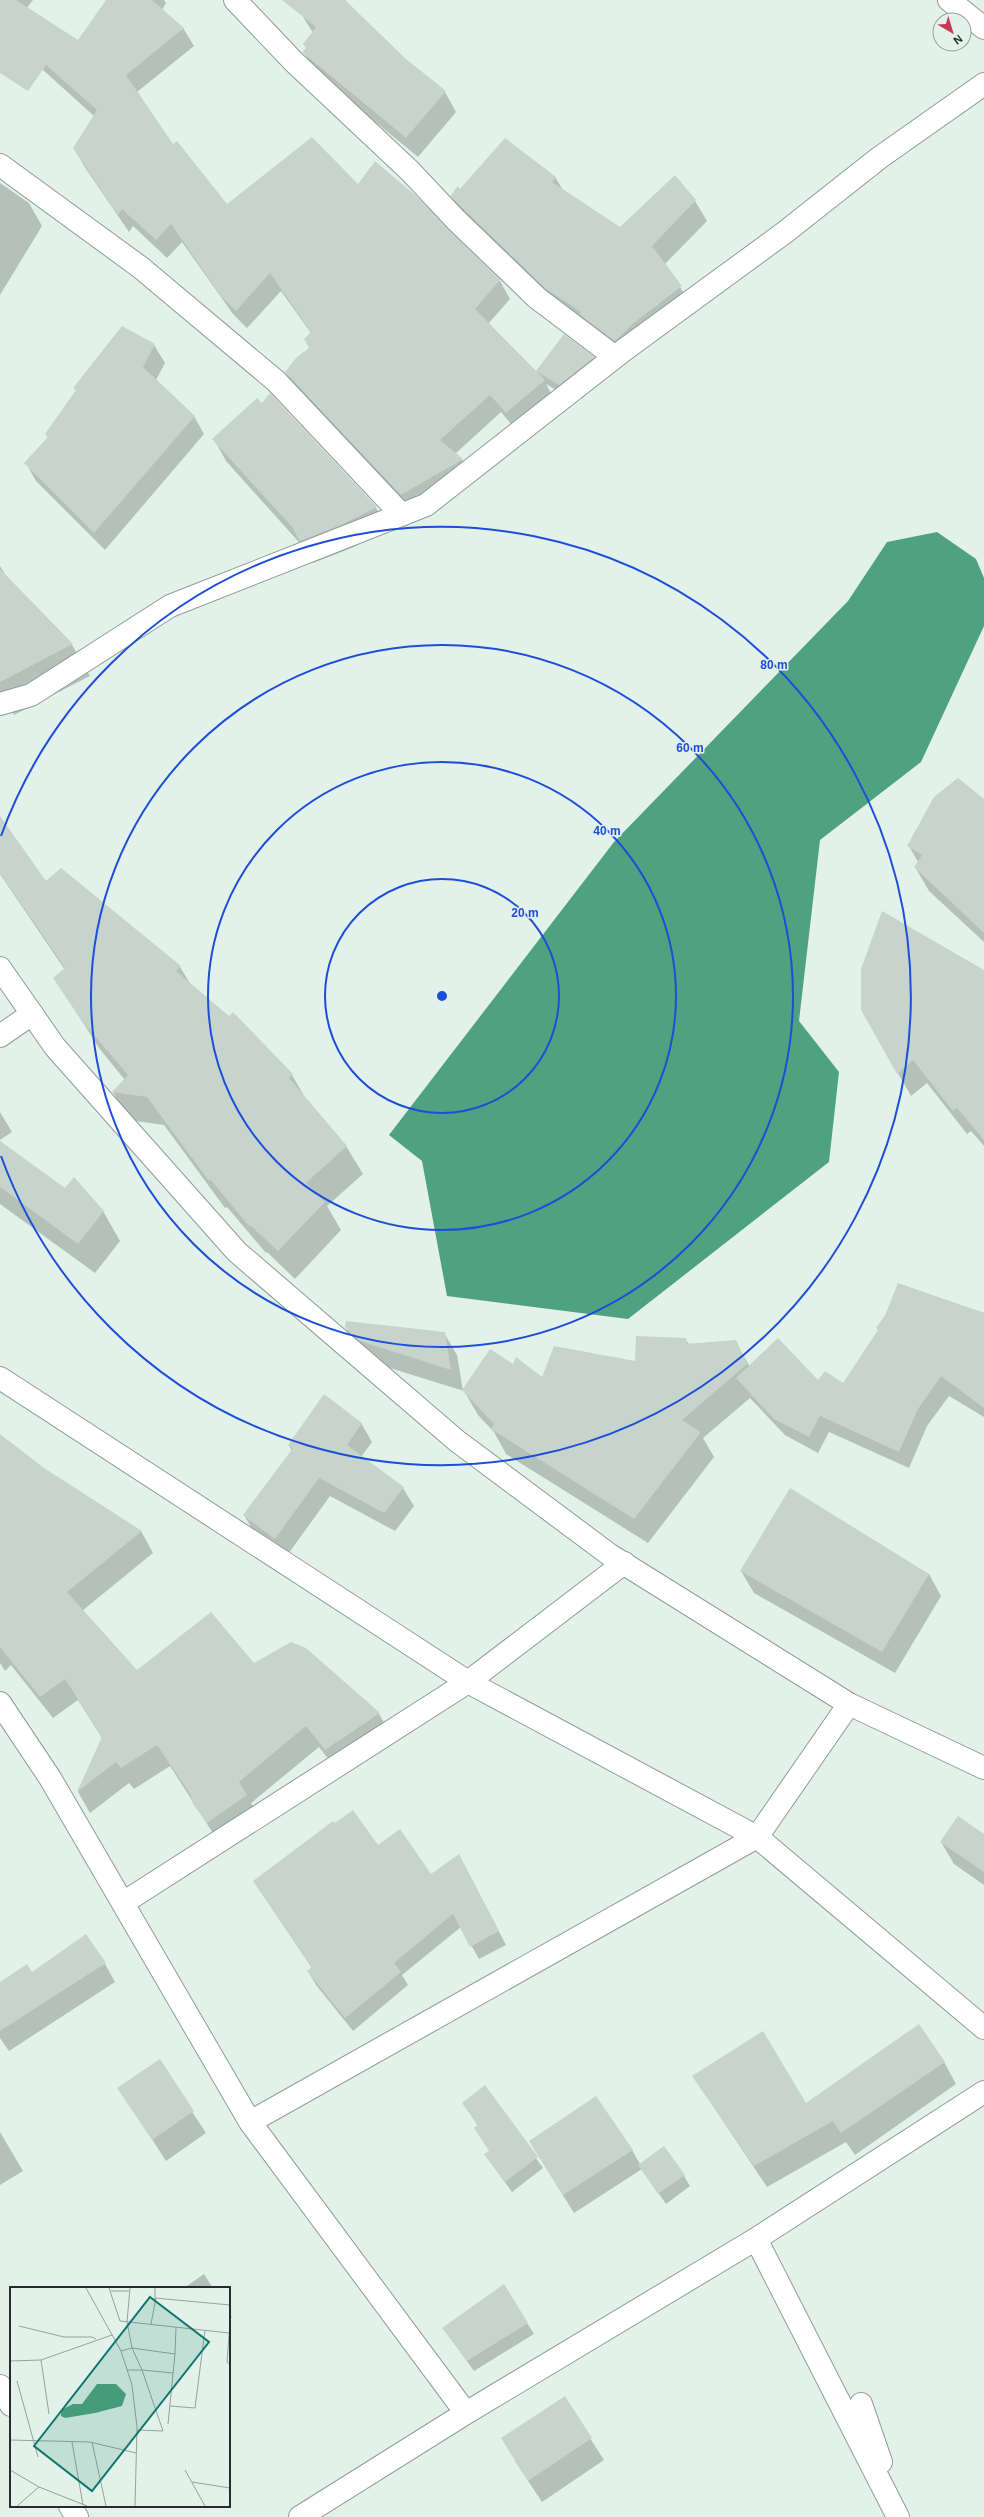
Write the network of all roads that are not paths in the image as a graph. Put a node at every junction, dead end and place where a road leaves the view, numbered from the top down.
1 (235, 0) edge
2 (949, 0) edge
3 (984, 28) edge
4 (984, 84) edge
5 (0, 165) edge
6 (615, 357) junction
7 (402, 515) junction
8 (0, 704) edge
9 (0, 968) edge
10 (32, 1014) junction
11 (0, 1036) edge
12 (0, 1378) edge
13 (624, 1563) junction
14 (468, 1682) junction
15 (0, 1703) edge
16 (849, 1704) junction
17 (984, 1768) edge
18 (757, 1837) junction
19 (123, 1903) junction
20 (984, 2028) edge
21 (984, 2092) edge
22 (250, 2122) junction
23 (756, 2239) junction
24 (0, 2386) edge
25 (10, 2403) edge
26 (861, 2404) dead end
27 (466, 2413) junction
28 (71, 2507) edge
29 (77, 2517) edge
30 (300, 2517) edge
31 (898, 2517) edge
32 (905, 2517) edge

1 - 6 street
2 - 3 street
4 - 6 street
5 - 7 street
6 - 7 street
7 - 8 street
9 - 10 street
10 - 11 street
10 - 13 street
12 - 14 street
13 - 14 street
13 - 16 street
14 - 18 street
14 - 19 street
15 - 19 street
16 - 17 street
16 - 18 street
18 - 20 street
18 - 22 street
19 - 22 street
21 - 23 street
22 - 27 street
23 - 27 street
23 - 31 street
24 - 25 street
26 - 32 street
27 - 30 street
28 - 29 street

